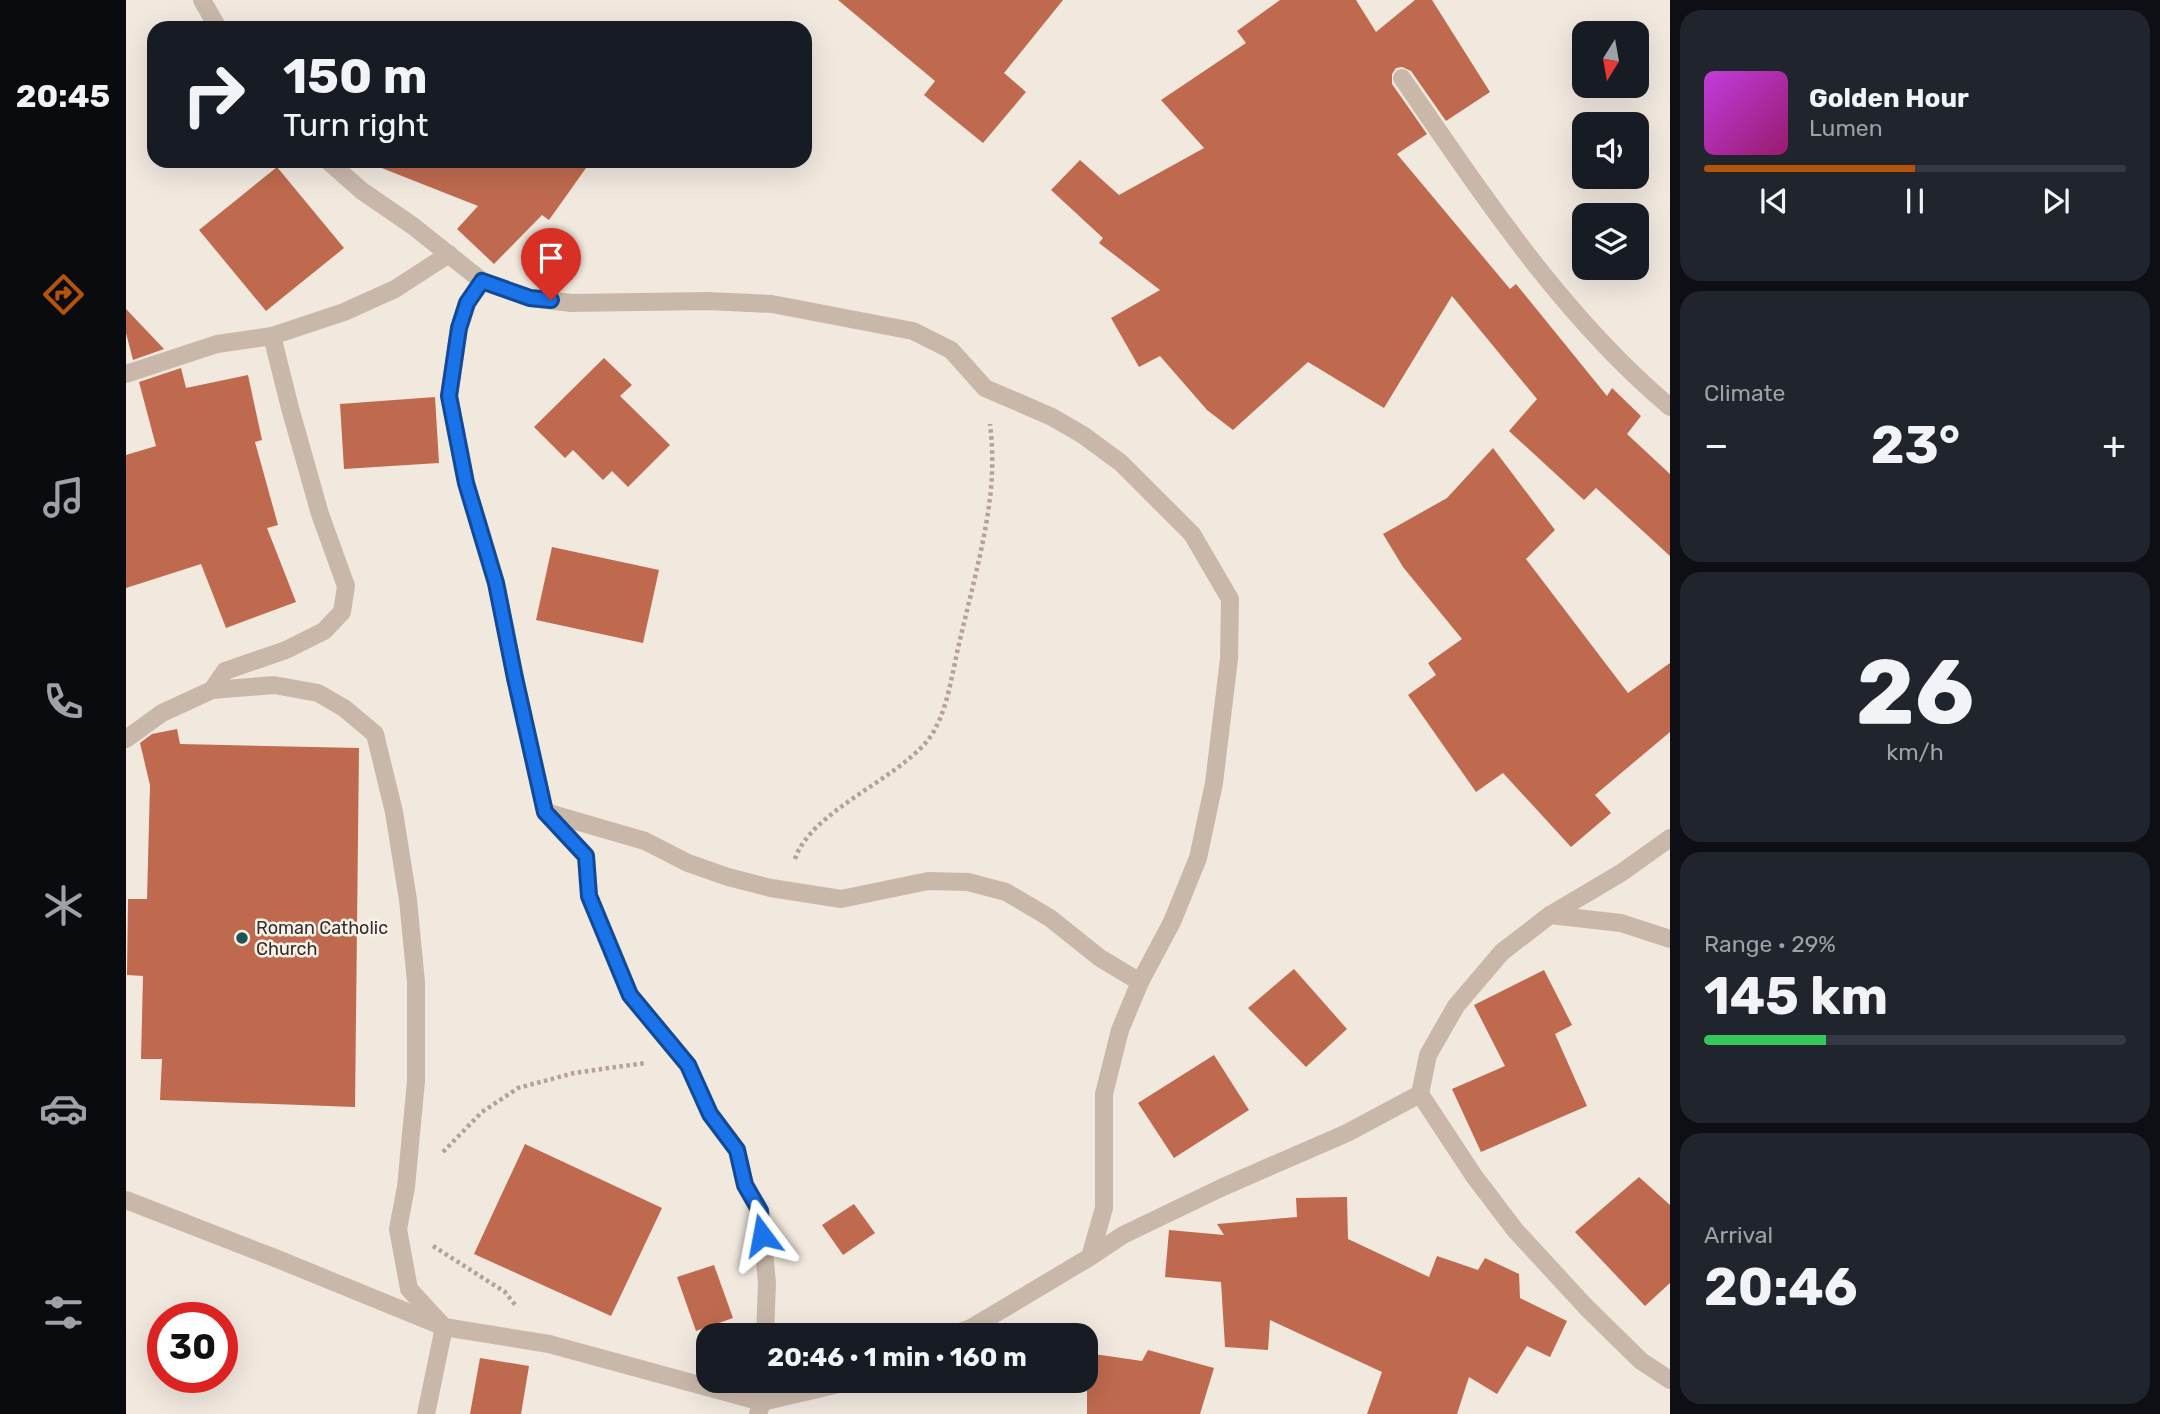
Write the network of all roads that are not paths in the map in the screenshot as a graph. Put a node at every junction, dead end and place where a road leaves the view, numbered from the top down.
1 (202, 0) edge
2 (214, 21) edge
3 (1402, 78) dead end
4 (336, 168) edge
5 (449, 254) junction
6 (482, 281) junction
7 (272, 336) junction
8 (126, 374) edge
9 (1670, 407) edge
10 (212, 690) junction
11 (126, 739) edge
12 (545, 812) junction
13 (1670, 838) edge
14 (1550, 915) junction
15 (1670, 939) edge
16 (1140, 982) junction
17 (1420, 1094) junction
18 (126, 1200) edge
19 (1090, 1257) junction
20 (765, 1323) edge
21 (979, 1323) edge
22 (444, 1327) junction
23 (1670, 1380) edge
24 (809, 1393) edge
25 (760, 1408) edge
26 (426, 1414) edge

1 - 2 street
3 - 9 street
4 - 5 street
5 - 6 street
5 - 7 street
6 - 12 street
6 - 16 street
7 - 8 street
7 - 10 street
10 - 11 street
10 - 22 street
12 - 16 street
12 - 20 street
13 - 14 street
14 - 15 street
14 - 17 street
16 - 19 street
17 - 19 street
17 - 23 street
18 - 22 street
19 - 21 street
22 - 25 street
22 - 26 street
24 - 25 street

